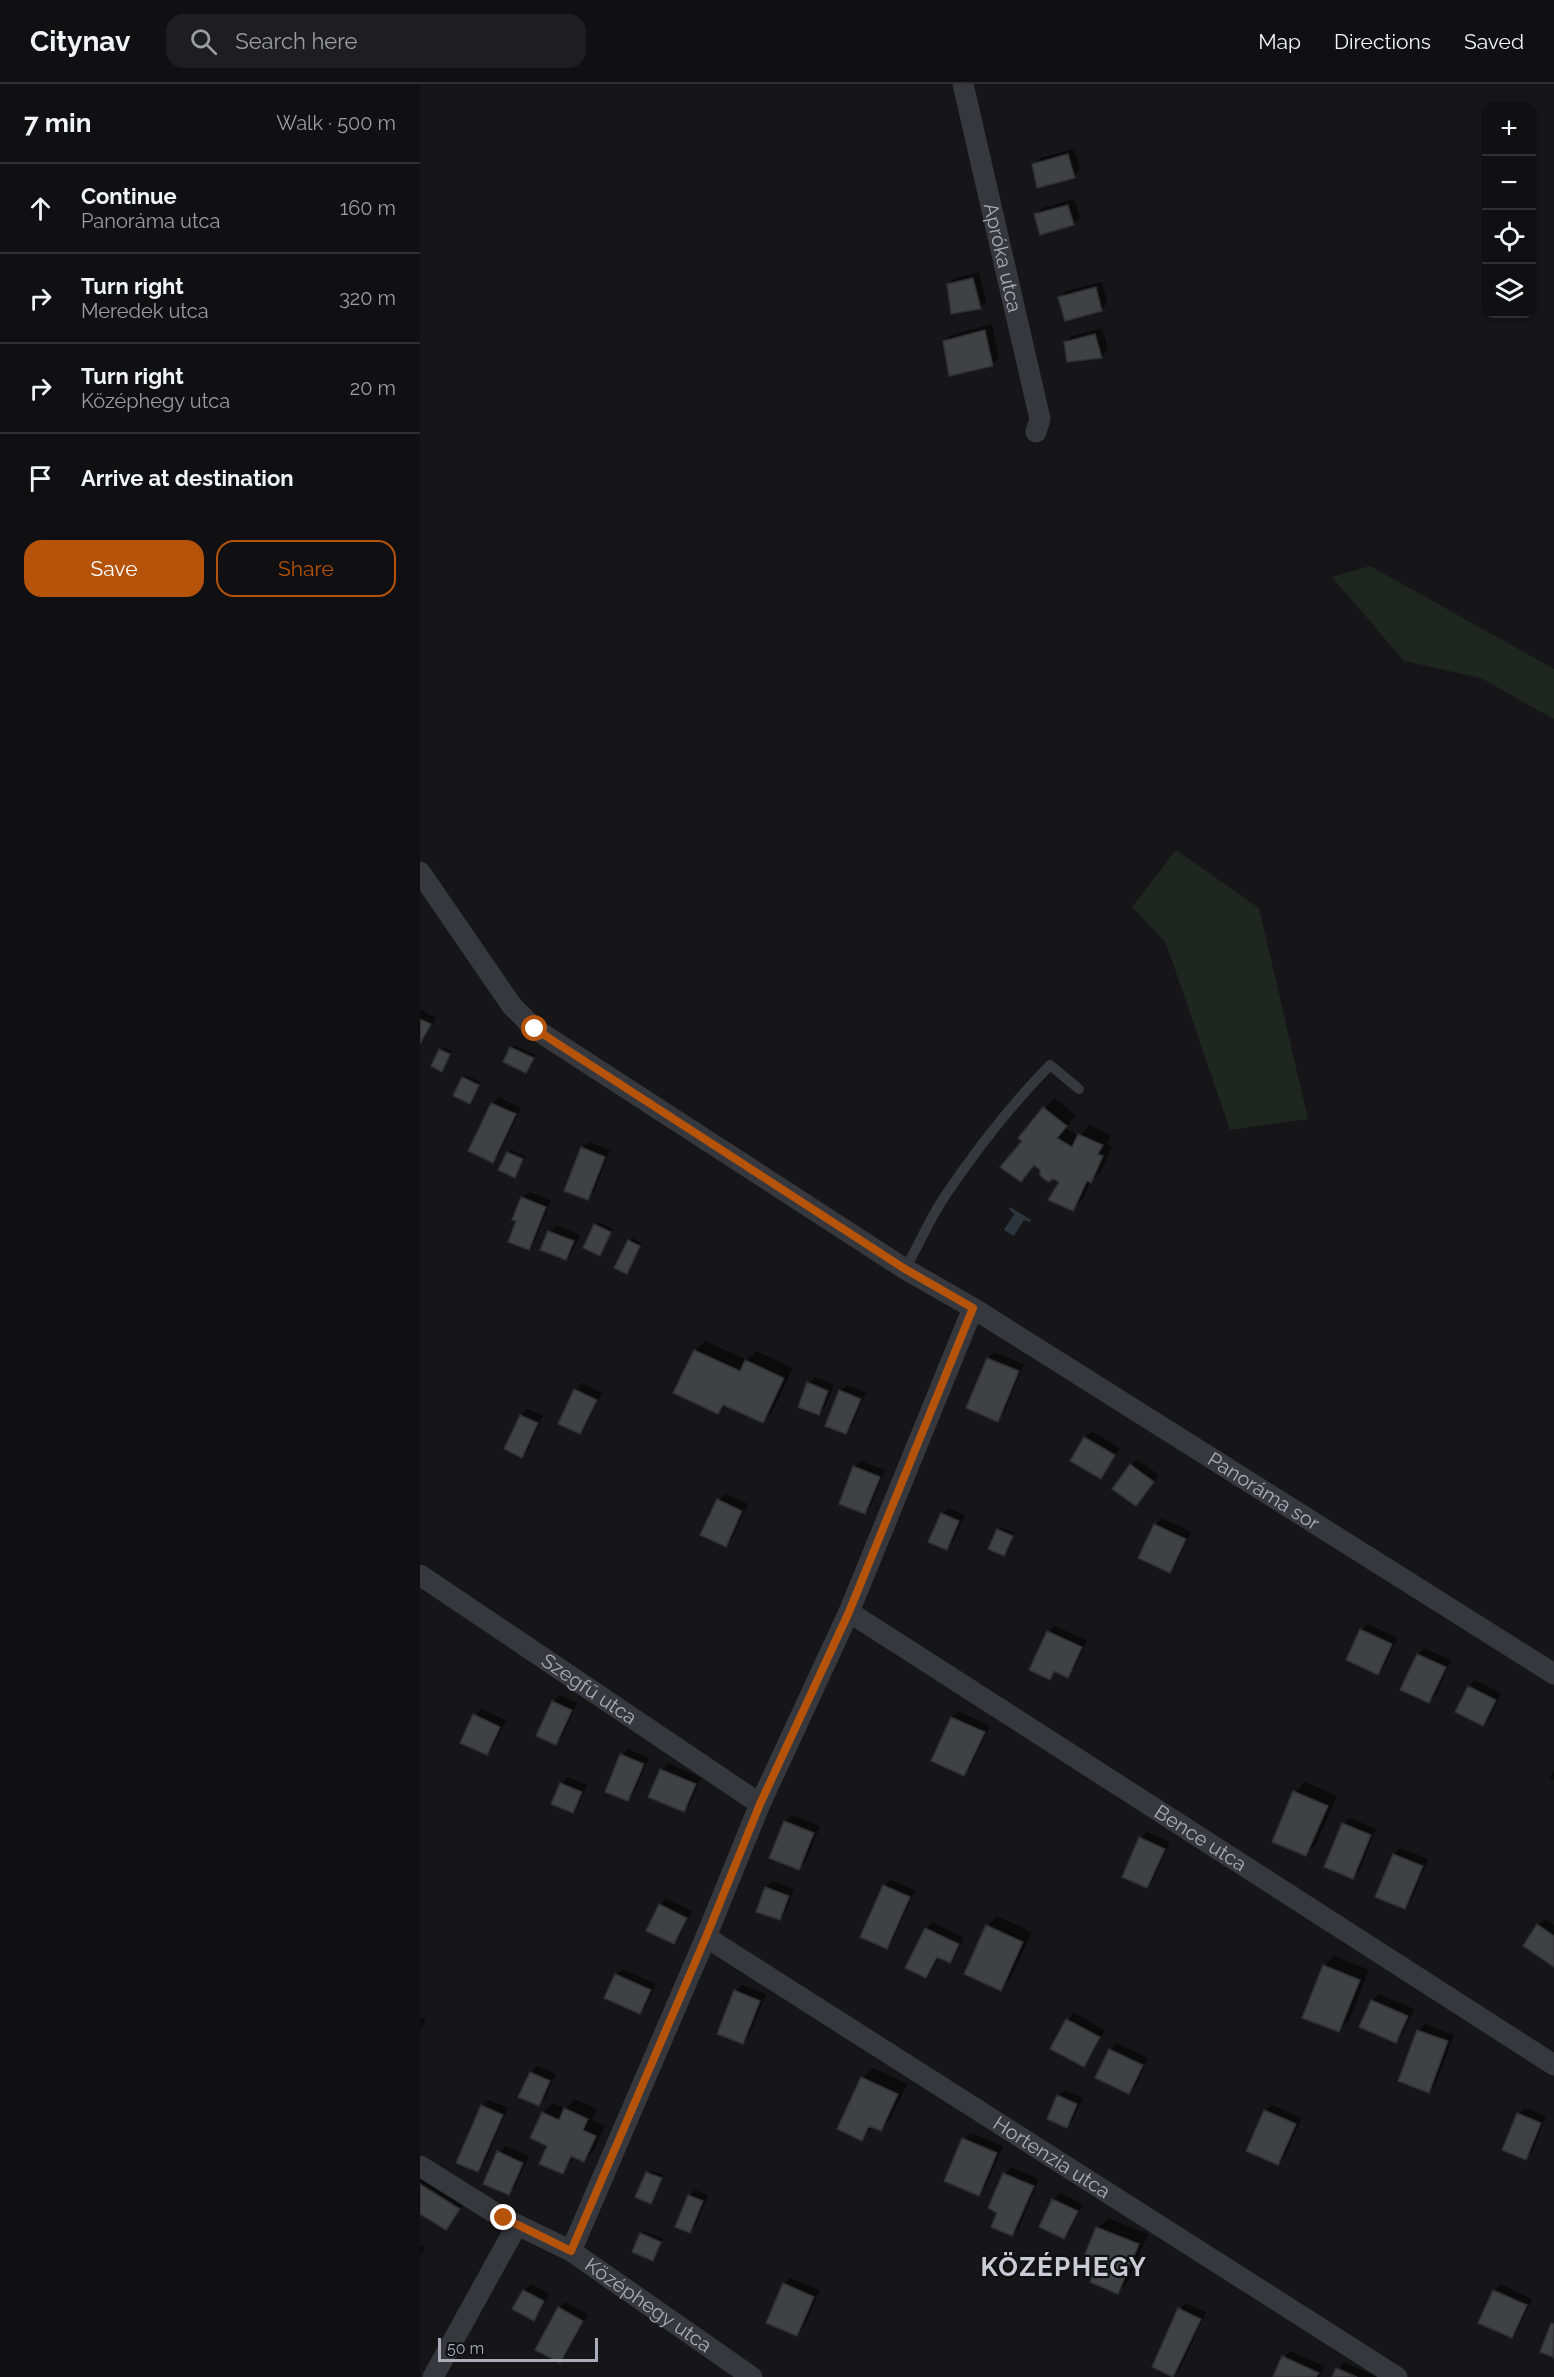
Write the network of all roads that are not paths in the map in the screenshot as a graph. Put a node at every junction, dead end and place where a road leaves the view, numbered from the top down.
1 (963, 84) edge
2 (1036, 432) dead end
3 (420, 872) edge
4 (1079, 1089) dead end
5 (905, 1269) junction
6 (973, 1308) junction
7 (420, 1575) edge
8 (849, 1612) junction
9 (1554, 1674) edge
10 (760, 1804) junction
11 (706, 1937) junction
12 (1554, 2065) edge
13 (420, 2166) edge
14 (517, 2225) junction
15 (571, 2251) junction
16 (433, 2377) edge
17 (752, 2377) edge
18 (1397, 2377) edge

1 - 2 street, Apróka utca
3 - 5 street, Panoráma sor
4 - 5 lane
5 - 6 street, Panoráma sor
6 - 8 street
6 - 9 street, Panoráma sor
7 - 10 street, Szegfű utca
8 - 10 street
8 - 12 street, Bence utca
10 - 11 street
11 - 15 street
11 - 18 street, Hortenzia utca
13 - 14 street, Középhegy utca
14 - 15 street, Középhegy utca
14 - 16 street
15 - 17 street, Középhegy utca

